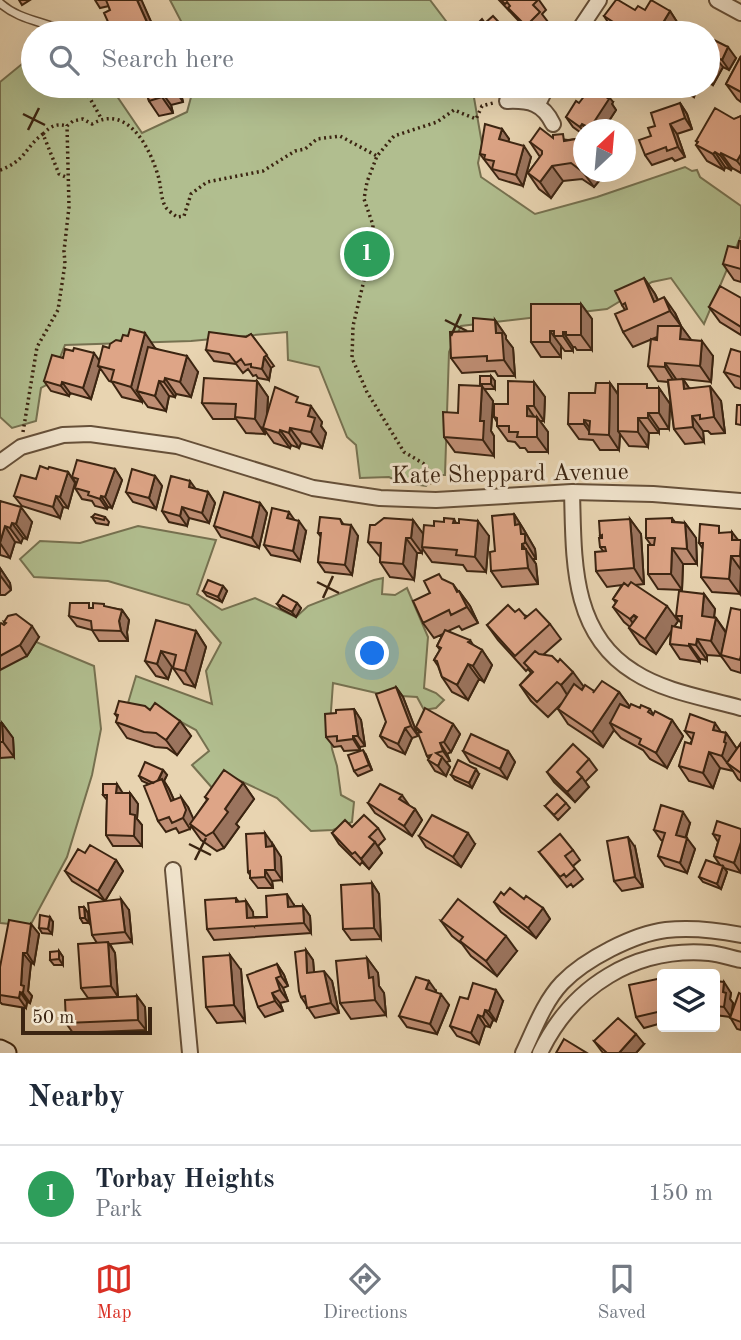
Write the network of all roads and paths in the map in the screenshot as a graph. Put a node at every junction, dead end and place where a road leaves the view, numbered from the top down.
1 (599, 0) edge
2 (717, 0) edge
3 (0, 3) edge
4 (741, 13) edge
5 (31, 21) edge
6 (584, 21) edge
7 (90, 98) edge
8 (541, 98) edge
9 (508, 101) dead end
10 (490, 104) dead end
11 (538, 104) junction
12 (101, 118) junction
13 (553, 124) dead end
14 (67, 126) junction
15 (43, 134) junction
16 (377, 156) junction
17 (0, 170) edge
18 (68, 178) junction
19 (0, 441) edge
20 (10, 454) edge
21 (572, 492) junction
22 (436, 500) junction
23 (741, 501) edge
24 (741, 708) edge
25 (173, 870) dead end
26 (741, 935) edge
27 (741, 960) edge
28 (0, 1050) edge
29 (6, 1053) edge
30 (190, 1053) edge
31 (523, 1053) edge
32 (540, 1053) edge

1 - 6 street
2 - 4 street
3 - 5 lane
7 - 12 path
8 - 11 street
9 - 11 street
10 - 16 path
11 - 13 street
12 - 14 path
12 - 16 path
14 - 15 path
14 - 18 path
15 - 17 path
15 - 18 path
16 - 22 path
18 - 20 path
19 - 20 street
20 - 22 street, Kate Sheppard Avenue
21 - 22 street, Kate Sheppard Avenue
21 - 23 street, Kate Sheppard Avenue
21 - 24 street
25 - 30 street
26 - 31 street
27 - 32 street
28 - 29 street

